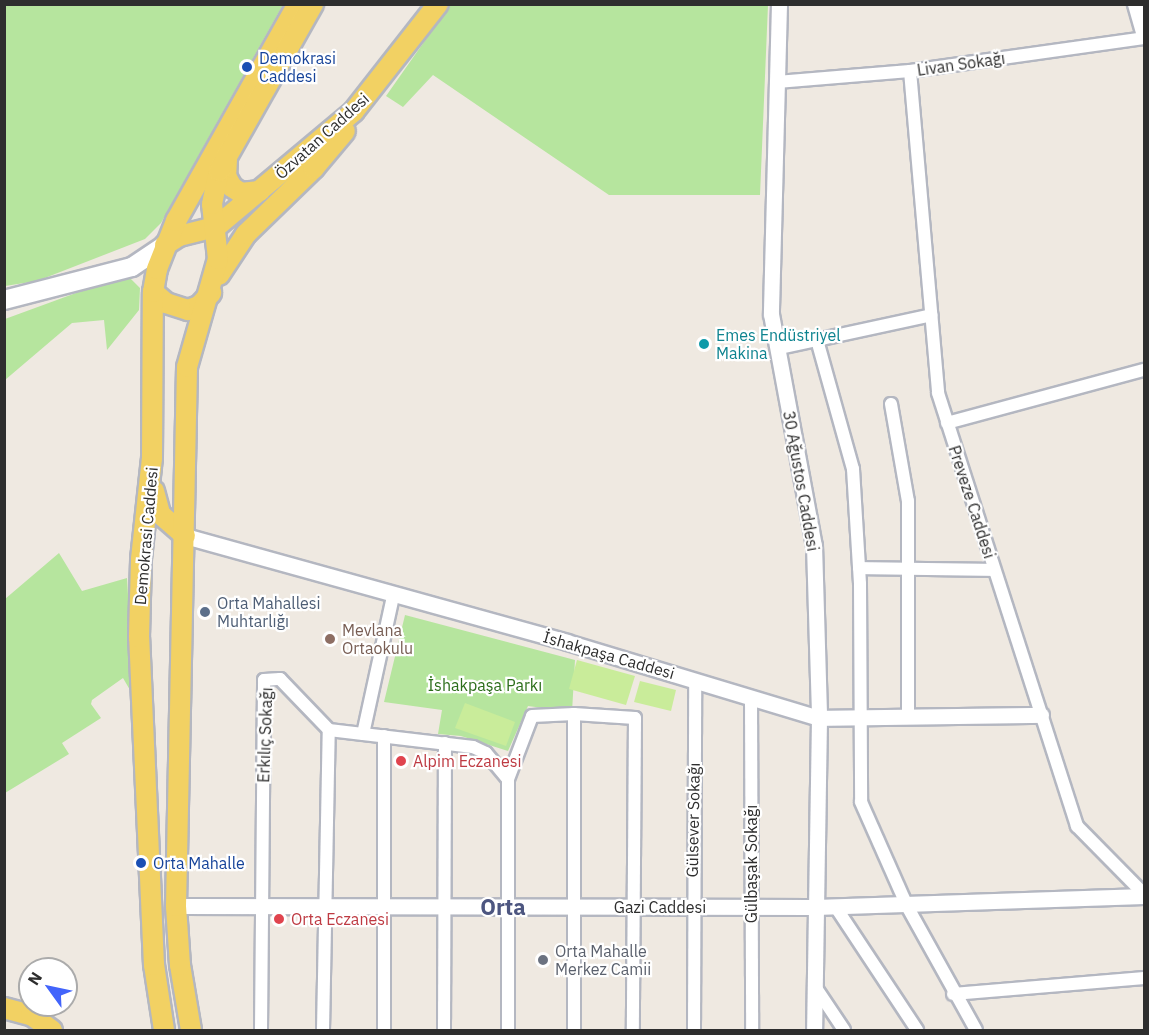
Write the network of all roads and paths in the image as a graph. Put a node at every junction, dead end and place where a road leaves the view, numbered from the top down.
1 (298, 4) edge
2 (313, 4) edge
3 (438, 4) edge
4 (779, 4) edge
5 (1135, 4) edge
6 (1144, 37) edge
7 (910, 71) junction
8 (777, 82) junction
9 (369, 96) junction
10 (227, 157) junction
11 (260, 191) junction
12 (216, 227) junction
13 (193, 234) junction
14 (165, 245) junction
15 (218, 259) junction
16 (132, 267) junction
17 (213, 287) junction
18 (153, 292) junction
19 (4, 300) edge
20 (931, 315) junction
21 (817, 340) junction
22 (779, 348) junction
23 (1144, 370) edge
24 (891, 404) dead end
25 (947, 423) junction
26 (152, 458) junction
27 (185, 536) junction
28 (859, 568) junction
29 (908, 568) junction
30 (994, 570) junction
31 (393, 596) junction
32 (695, 681) junction
33 (751, 698) junction
34 (574, 714) junction
35 (1041, 715) junction
36 (860, 716) junction
37 (908, 717) junction
38 (819, 718) junction
39 (329, 730) junction
40 (363, 734) junction
41 (384, 736) junction
42 (445, 743) junction
43 (508, 779) junction
44 (1144, 895) edge
45 (176, 906) junction
46 (835, 906) junction
47 (907, 906) junction
48 (262, 907) junction
49 (323, 907) junction
50 (383, 907) junction
51 (444, 907) junction
52 (508, 907) junction
53 (574, 907) junction
54 (634, 907) junction
55 (692, 907) junction
56 (751, 907) junction
57 (815, 907) junction
58 (154, 938) junction
59 (1144, 978) edge
60 (814, 985) junction
61 (953, 993) junction
62 (4, 1010) edge
63 (36, 1030) edge
64 (52, 1030) edge
65 (164, 1030) edge
66 (191, 1030) edge
67 (261, 1030) edge
68 (323, 1030) edge
69 (384, 1030) edge
70 (444, 1030) edge
71 (508, 1030) edge
72 (574, 1030) edge
73 (633, 1030) edge
74 (694, 1030) edge
75 (752, 1030) edge
76 (814, 1030) edge
77 (844, 1030) edge
78 (917, 1030) edge
79 (976, 1030) edge

1 - 14 main road, Demokrasi Caddesi
2 - 10 main road, Demokrasi Caddesi
3 - 9 main road, Özvatan Caddesi
4 - 8 street, 30 Ağustos Caddesi
5 - 6 street
6 - 7 street, Livan Sokağı
7 - 8 street, Livan Sokağı
7 - 20 street, Preveze Caddesi
8 - 22 street, 30 Ağustos Caddesi
9 - 11 main road, Özvatan Caddesi
9 - 17 main road
10 - 11 main road
10 - 12 main road, Demokrasi Caddesi
11 - 12 main road, Özvatan Caddesi
12 - 13 main road
12 - 15 main road, Demokrasi Caddesi
13 - 14 main road
13 - 15 main road
14 - 16 main road
14 - 18 main road, Demokrasi Caddesi
15 - 17 main road, Demokrasi Caddesi
16 - 18 main road
16 - 19 main road
17 - 18 main road
17 - 27 main road, Demokrasi Caddesi
18 - 26 main road, Demokrasi Caddesi
20 - 21 street
20 - 25 street, Preveze Caddesi
21 - 22 street
21 - 28 street
22 - 38 street, 30 Ağustos Caddesi
23 - 25 street
24 - 29 street
25 - 30 street, Preveze Caddesi
26 - 27 main road
26 - 58 main road, Demokrasi Caddesi
27 - 31 street, İshakpaşa Caddesi
27 - 45 main road, Demokrasi Caddesi
28 - 29 street
28 - 36 street
29 - 30 street
29 - 37 street
30 - 35 street, Preveze Caddesi
31 - 32 street, İshakpaşa Caddesi
31 - 40 street
32 - 33 street, İshakpaşa Caddesi
32 - 55 street, Gülsever Sokağı
33 - 38 street, İshakpaşa Caddesi
33 - 56 street, Gülbaşak Sokağı
34 - 43 street
34 - 53 street
34 - 54 street
35 - 37 street, İshakpaşa Caddesi
35 - 44 street, Preveze Caddesi
36 - 37 street, İshakpaşa Caddesi
36 - 38 street, İshakpaşa Caddesi
36 - 47 street
38 - 57 street, 30 Ağustos Caddesi
39 - 40 street
39 - 48 street, Erkılıç Sokağı
39 - 49 street
40 - 41 street
41 - 42 street
41 - 50 street
42 - 43 street
42 - 51 street
43 - 52 street
44 - 47 street, Gazi Caddesi
45 - 48 street, Gazi Caddesi
45 - 58 main road
45 - 66 main road, Demokrasi Caddesi
46 - 47 street, Gazi Caddesi
46 - 57 street, Gazi Caddesi
46 - 78 street
47 - 61 street
48 - 49 street, Gazi Caddesi
48 - 67 street, Erkılıç Sokağı
49 - 50 street, Gazi Caddesi
49 - 68 street
50 - 51 street, Gazi Caddesi
50 - 69 street
51 - 52 street, Gazi Caddesi
51 - 70 street
52 - 53 street, Gazi Caddesi
52 - 71 street
53 - 54 street, Gazi Caddesi
53 - 72 street
54 - 55 street, Gazi Caddesi
54 - 73 street
55 - 56 street, Gazi Caddesi
55 - 74 street, Gülsever Sokağı
56 - 57 street, Gazi Caddesi
56 - 75 street, Gülbaşak Sokağı
57 - 60 street, 30 Ağustos Caddesi
58 - 65 main road, Demokrasi Caddesi
59 - 61 street
60 - 76 street, 30 Ağustos Caddesi
60 - 77 street
61 - 79 street
62 - 63 main road
62 - 64 main road

